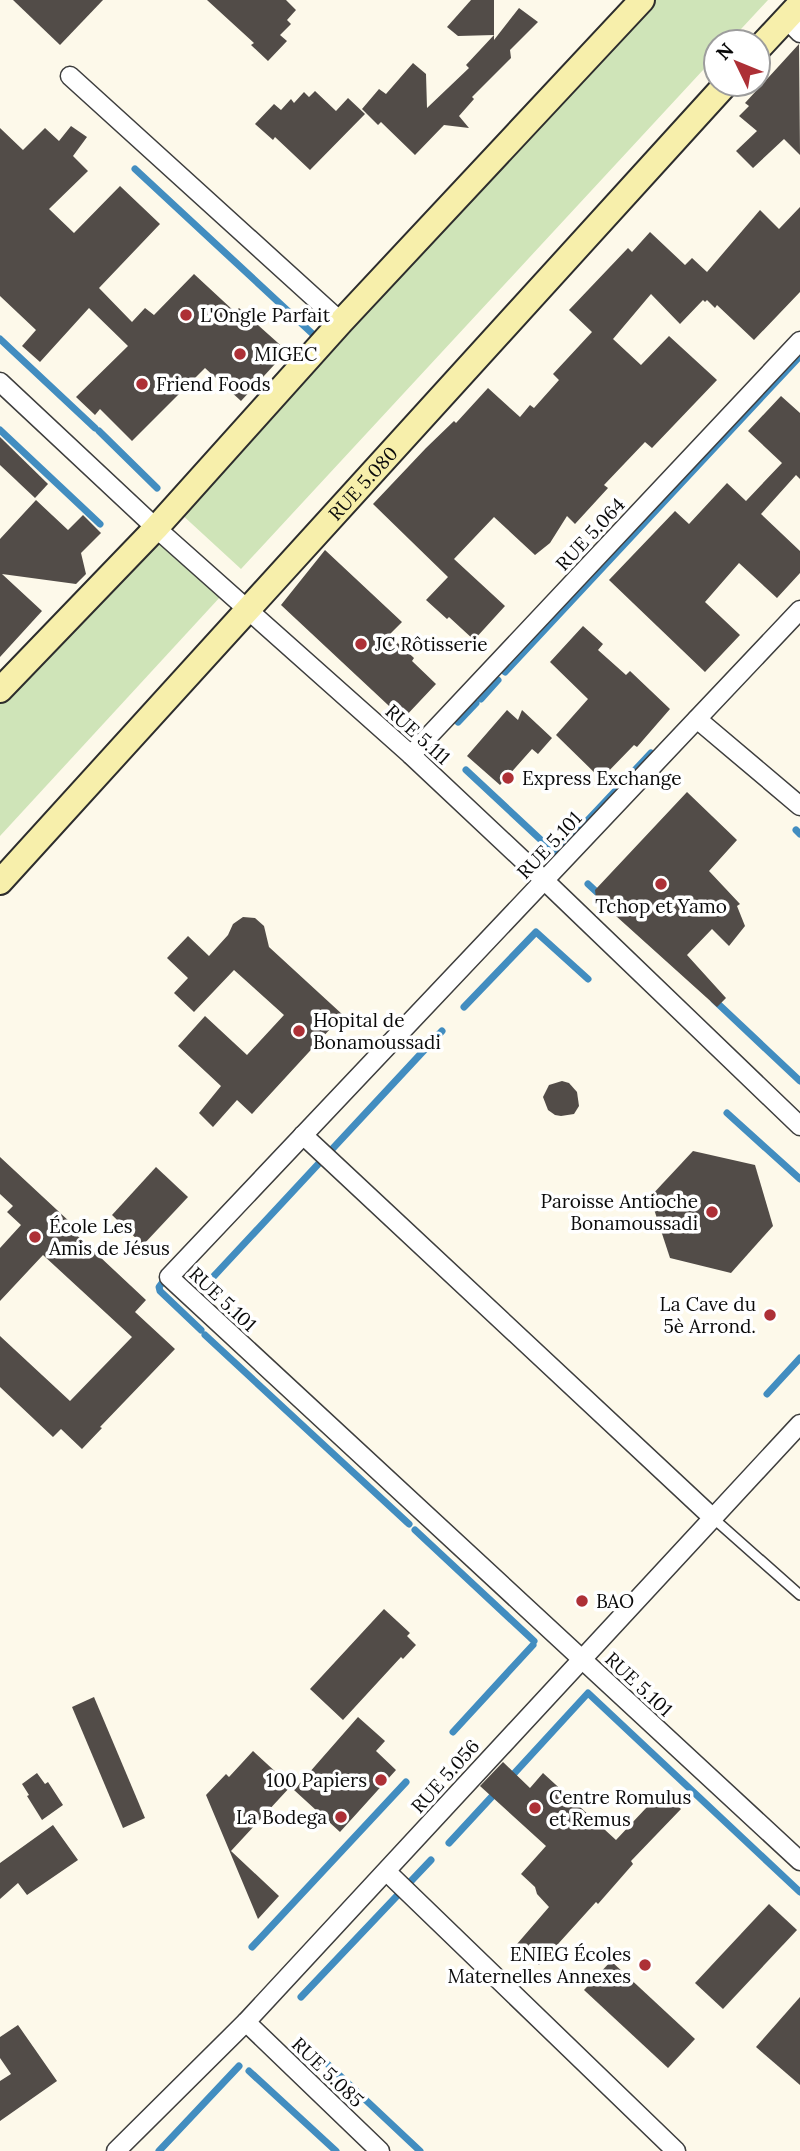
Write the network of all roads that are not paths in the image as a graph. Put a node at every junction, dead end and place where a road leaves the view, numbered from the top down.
1 (642, 0) edge
2 (795, 19) edge
3 (772, 38) edge
4 (70, 76) dead end
5 (713, 98) edge
6 (341, 323) junction
7 (800, 341) edge
8 (0, 382) edge
9 (156, 528) junction
10 (248, 608) junction
11 (800, 610) edge
12 (0, 690) edge
13 (697, 719) junction
14 (411, 755) junction
15 (800, 806) edge
16 (544, 880) junction
17 (0, 882) edge
18 (800, 1126) edge
19 (303, 1135) junction
20 (800, 1424) edge
21 (713, 1518) junction
22 (800, 1595) edge
23 (581, 1659) junction
24 (800, 1861) edge
25 (387, 1872) junction
26 (246, 2022) junction
27 (116, 2151) edge
28 (380, 2151) edge
29 (676, 2151) edge

1 - 6 main road
2 - 3 main road
4 - 6 street
5 - 10 main road, RUE 5.080
6 - 9 main road
7 - 14 street, RUE 5.064
8 - 9 street, RUE 5.111
9 - 10 street, RUE 5.111
9 - 12 main road
10 - 14 street, RUE 5.111
10 - 17 main road, RUE 5.080
11 - 13 street, RUE 5.101
13 - 15 street
13 - 16 street, RUE 5.101
14 - 16 street, RUE 5.111
16 - 18 street, RUE 5.111
16 - 19 street, RUE 5.101
19 - 21 street
19 - 23 street, RUE 5.101
20 - 21 street, RUE 5.056
21 - 22 lane
21 - 23 street, RUE 5.056
23 - 24 street, RUE 5.101
23 - 25 street, RUE 5.056
25 - 26 street, RUE 5.056
25 - 29 street
26 - 27 street, RUE 5.056
26 - 28 street, RUE 5.085

